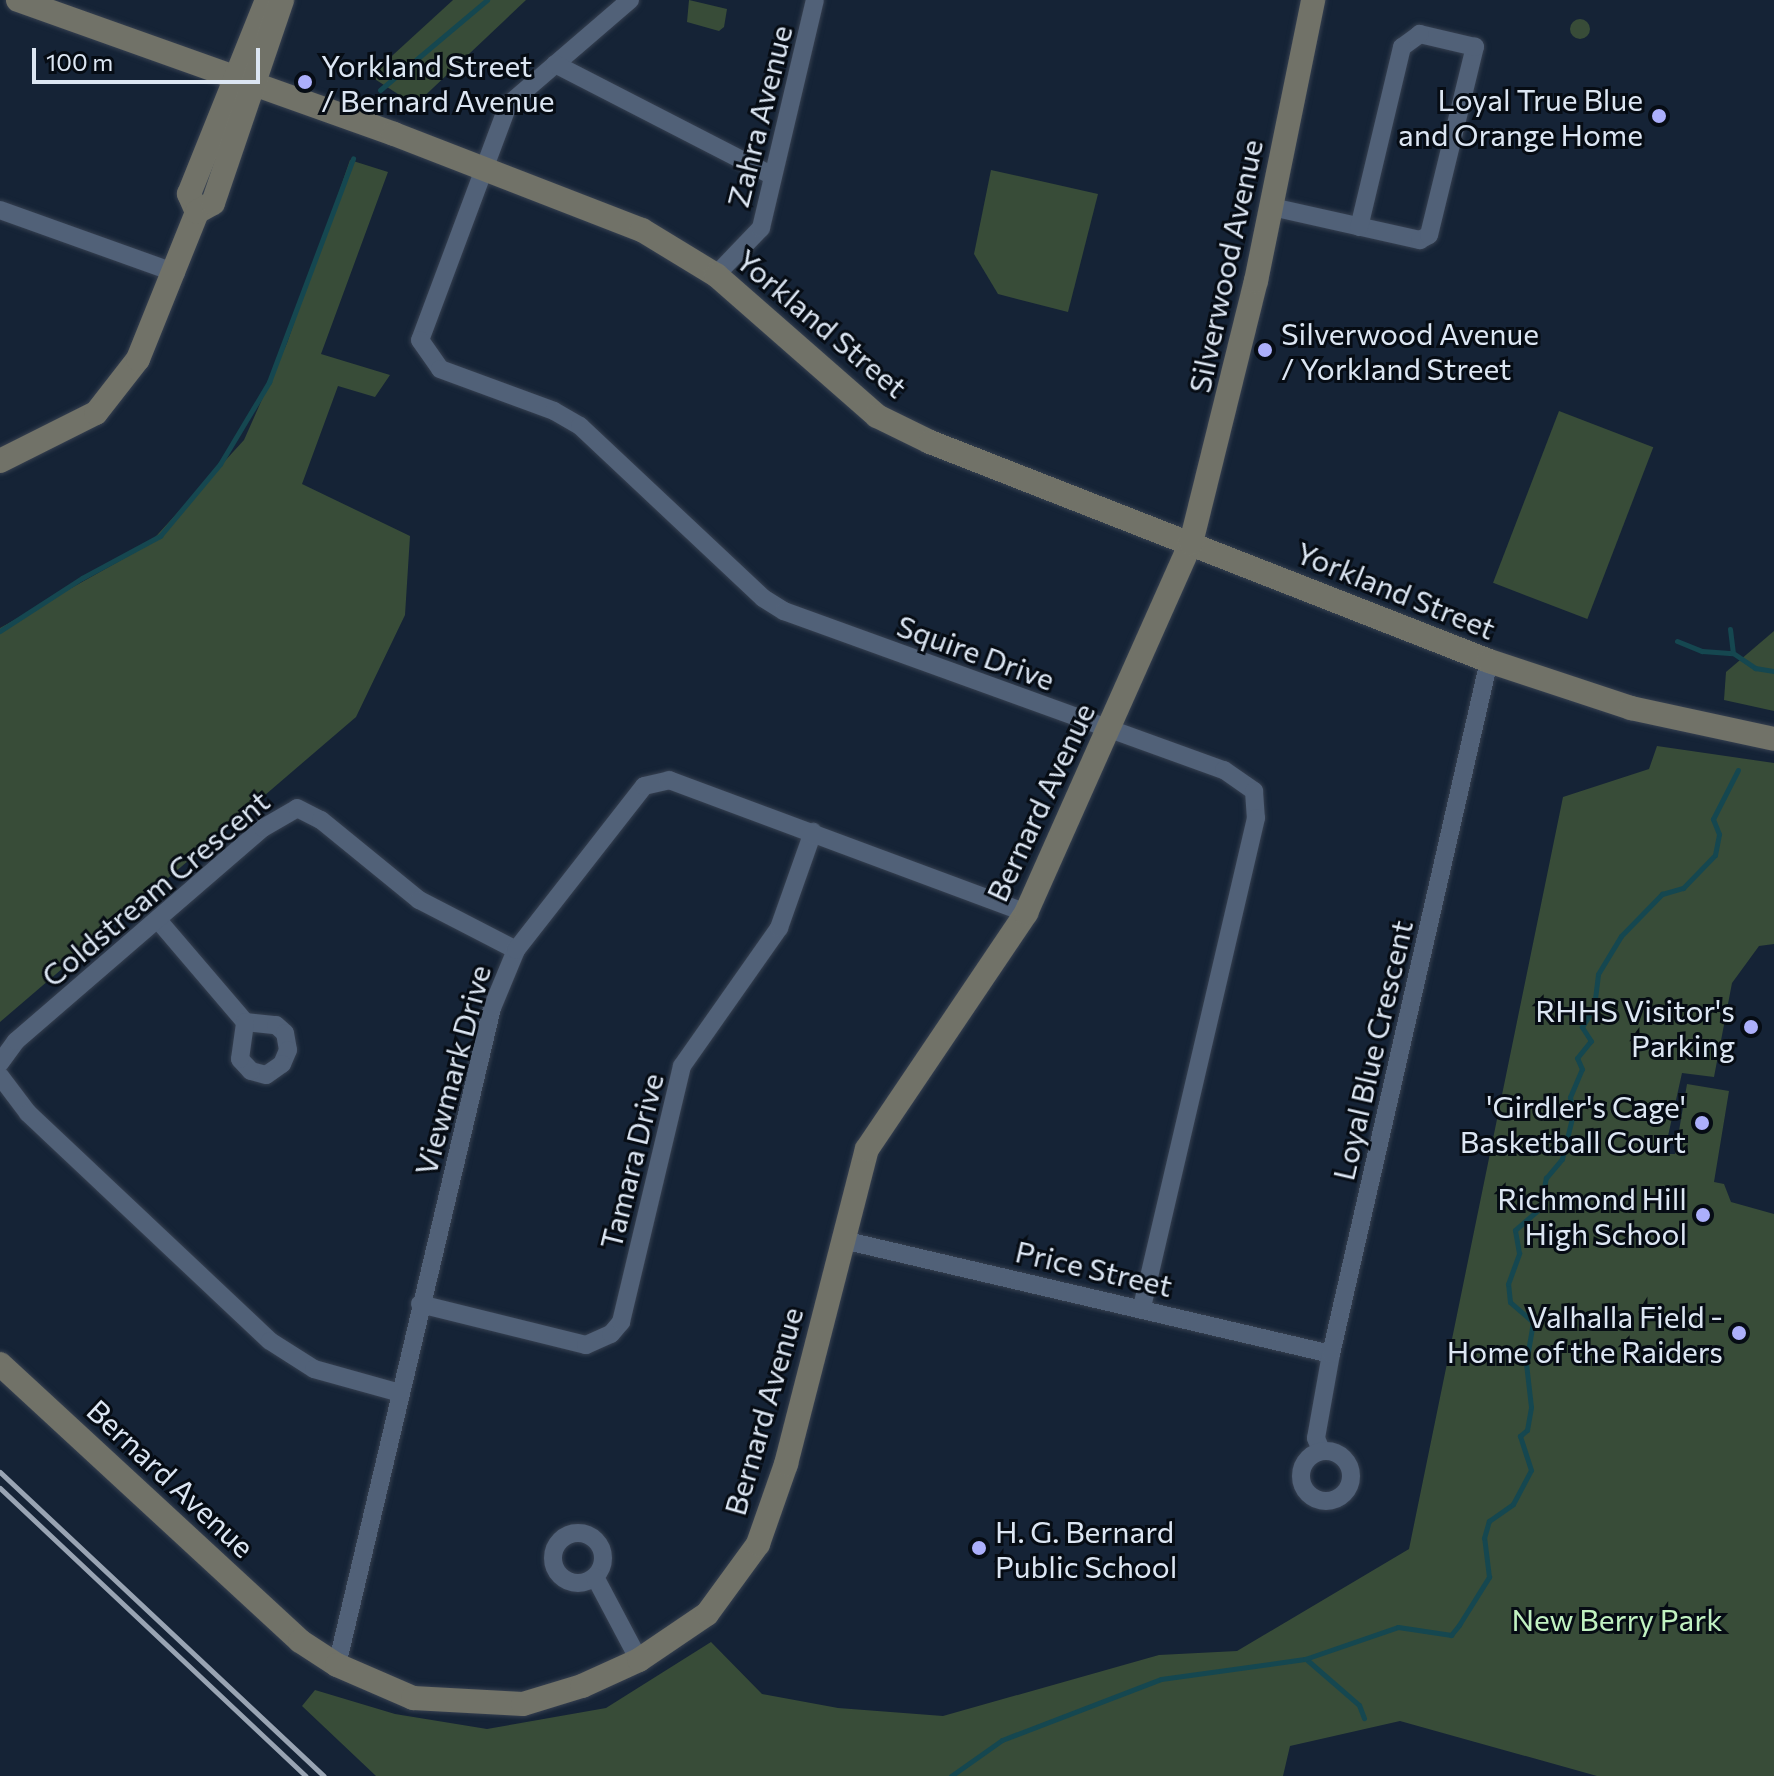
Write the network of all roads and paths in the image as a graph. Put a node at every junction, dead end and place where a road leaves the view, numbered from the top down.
1 (18, 0) edge
2 (267, 0) edge
3 (282, 0) edge
4 (630, 0) edge
5 (815, 0) edge
6 (1313, 0) edge
7 (555, 64) junction
8 (244, 82) junction
9 (483, 169) junction
10 (773, 176) junction
11 (1272, 207) junction
12 (0, 210) edge
13 (1359, 227) junction
14 (176, 273) junction
15 (716, 275) junction
16 (0, 461) edge
17 (1191, 543) junction
18 (1489, 661) junction
19 (1109, 732) junction
20 (1774, 739) edge
21 (813, 832) junction
22 (1026, 913) junction
23 (158, 920) junction
24 (516, 950) junction
25 (245, 1022) dead end
26 (0, 1063) edge
27 (0, 1076) edge
28 (843, 1240) junction
29 (420, 1304) junction
30 (1142, 1307) junction
31 (1331, 1354) junction
32 (0, 1364) edge
33 (400, 1393) junction
34 (1321, 1450) dead end
35 (595, 1577) dead end
36 (639, 1660) junction
37 (337, 1665) junction

1 - 8 street, Yorkland Street
2 - 8 street
3 - 8 street
4 - 7 street
5 - 10 street, Zahra Avenue
6 - 11 street, Silverwood Avenue
7 - 9 street
7 - 10 street
8 - 9 street, Yorkland Street
8 - 14 street
9 - 15 street, Yorkland Street
9 - 19 street, Squire Drive
10 - 15 street, Zahra Avenue
11 - 13 street
11 - 17 street, Silverwood Avenue
12 - 14 street
13 - 13 street
14 - 16 street
15 - 17 street, Yorkland Street
17 - 18 street, Yorkland Street
17 - 19 street, Bernard Avenue
18 - 20 street, Yorkland Street
18 - 31 street, Loyal Blue Crescent
19 - 22 street, Bernard Avenue
19 - 30 street, Squire Drive
21 - 22 street, Viewmark Drive
21 - 24 street, Viewmark Drive
21 - 29 street, Tamara Drive
22 - 28 street, Bernard Avenue
23 - 24 street, Coldstream Crescent
23 - 25 street
23 - 26 street, Coldstream Crescent
24 - 29 street, Viewmark Drive
27 - 33 street
28 - 30 street, Price Street
28 - 36 street, Bernard Avenue
29 - 33 street, Viewmark Drive
30 - 31 street, Price Street
31 - 34 street, Loyal Blue Crescent
32 - 37 street, Bernard Avenue
33 - 37 street, Viewmark Drive
35 - 36 street
36 - 37 street, Bernard Avenue

